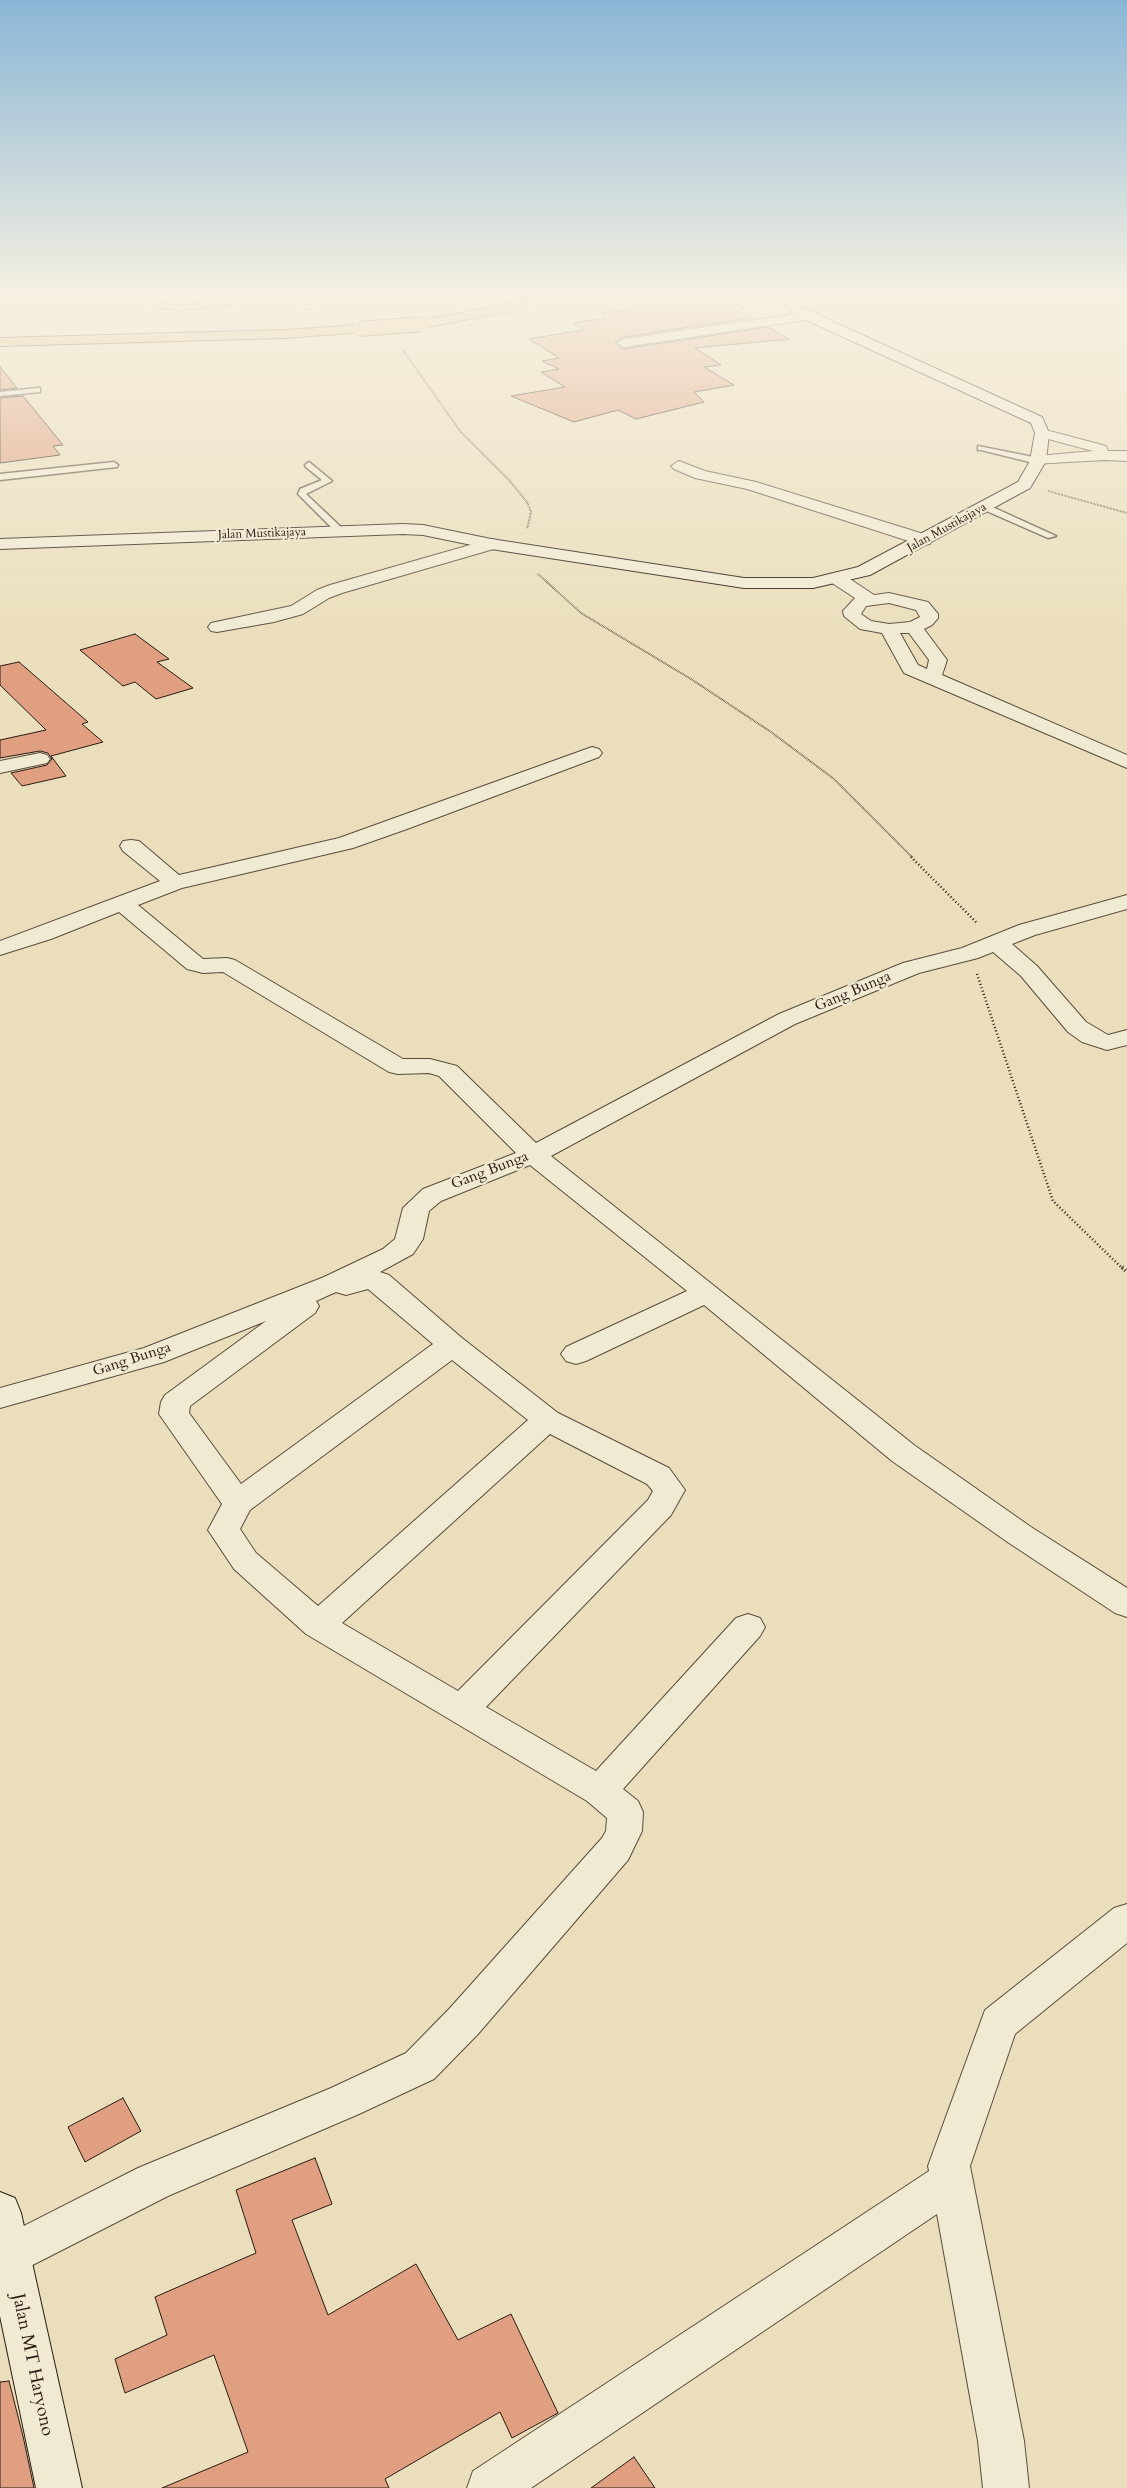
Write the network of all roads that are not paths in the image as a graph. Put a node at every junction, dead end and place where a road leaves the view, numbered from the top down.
1 (1022, 412) edge
2 (1042, 433) junction
3 (980, 448) dead end
4 (1127, 452) edge
5 (1127, 456) edge
6 (1038, 461) junction
7 (114, 465) dead end
8 (309, 465) dead end
9 (679, 466) dead end
10 (0, 478) edge
11 (985, 507) junction
12 (340, 530) junction
13 (1051, 536) dead end
14 (924, 540) junction
15 (0, 544) edge
16 (491, 544) junction
17 (838, 579) junction
18 (870, 600) junction
19 (217, 627) dead end
20 (914, 627) junction
21 (889, 629) junction
22 (932, 677) junction
23 (592, 753) dead end
24 (40, 759) dead end
25 (1127, 762) edge
26 (0, 767) edge
27 (131, 846) dead end
28 (175, 883) junction
29 (1127, 902) edge
30 (123, 904) junction
31 (996, 943) junction
32 (0, 948) edge
33 (1127, 1037) edge
34 (533, 1155) junction
35 (707, 1292) junction
36 (452, 1345) junction
37 (576, 1354) dead end
38 (0, 1398) edge
39 (547, 1420) junction
40 (238, 1503) junction
41 (1127, 1604) edge
42 (318, 1625) junction
43 (748, 1627) dead end
44 (462, 1709) junction
45 (600, 1791) junction
46 (1127, 1920) edge
47 (950, 2180) junction
48 (0, 2213) edge
49 (8, 2256) junction
50 (58, 2488) edge
51 (490, 2488) edge
52 (1006, 2488) edge

1 - 2 street
2 - 4 street
2 - 6 street
3 - 6 lane
5 - 6 street
6 - 11 street, Jalan Mustikajaya
7 - 10 lane
8 - 12 lane
9 - 14 street
11 - 13 lane
11 - 14 street, Jalan Mustikajaya
12 - 15 street, Jalan Mustikajaya
12 - 16 street, Jalan Mustikajaya
14 - 17 street, Jalan Mustikajaya
16 - 17 street, Jalan Mustikajaya
16 - 19 street
17 - 18 street
18 - 20 street
18 - 21 street
20 - 21 street
20 - 22 street
21 - 22 street
22 - 25 street
23 - 28 street
24 - 26 street
27 - 28 street
28 - 30 street
29 - 31 street, Gang Bunga
30 - 32 street
30 - 34 street
31 - 33 street
31 - 34 street, Gang Bunga
34 - 35 street
34 - 38 street, Gang Bunga
35 - 37 street
35 - 41 street
36 - 39 street
36 - 40 street
36 - 40 street
39 - 42 street
39 - 44 street
40 - 42 street
42 - 44 street
43 - 45 street
44 - 45 street
45 - 49 street
46 - 47 street
47 - 51 street
47 - 52 street
48 - 49 street, Jalan MT Haryono
49 - 50 street, Jalan MT Haryono

